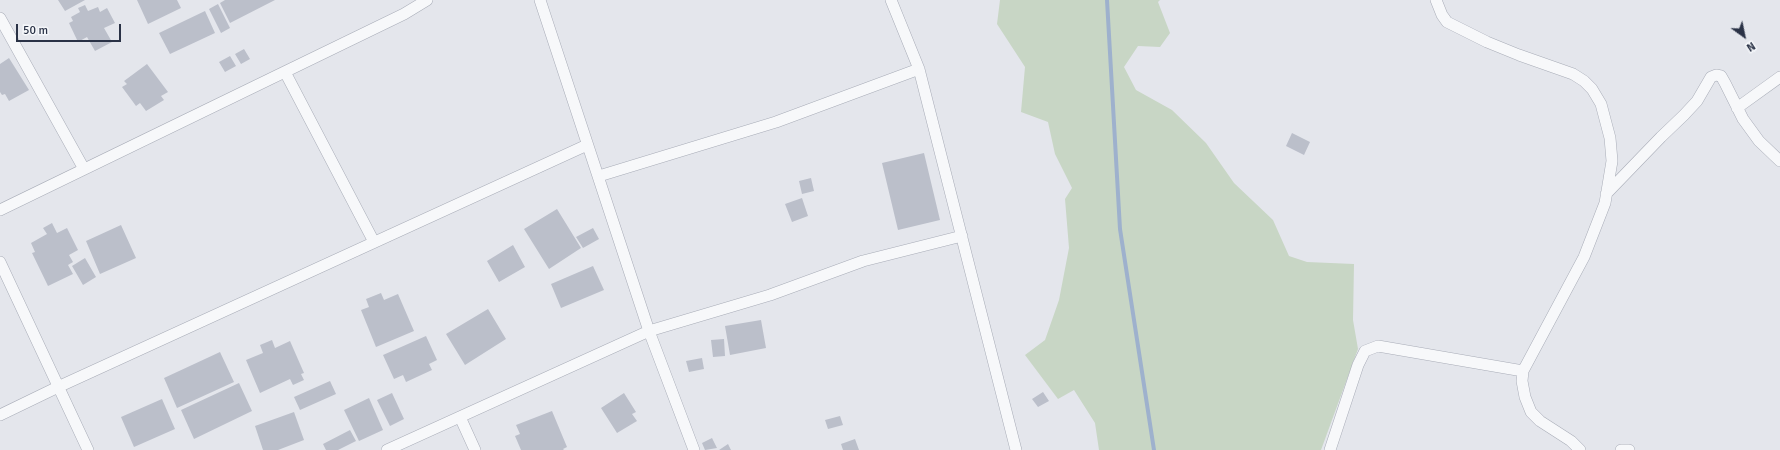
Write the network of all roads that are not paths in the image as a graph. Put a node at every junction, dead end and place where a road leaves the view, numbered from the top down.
1 (427, 0) edge
2 (540, 0) edge
3 (891, 0) edge
4 (1436, 0) edge
5 (0, 18) edge
6 (919, 69) junction
7 (285, 72) junction
8 (1780, 77) edge
9 (1737, 108) junction
10 (587, 145) junction
11 (1780, 162) edge
12 (84, 169) junction
13 (599, 176) junction
14 (1606, 194) junction
15 (0, 210) edge
16 (962, 236) junction
17 (374, 242) junction
18 (0, 262) edge
19 (649, 331) junction
20 (1523, 371) junction
21 (58, 386) junction
22 (0, 415) edge
23 (460, 417) junction
24 (88, 450) edge
25 (387, 450) edge
26 (475, 450) edge
27 (694, 450) edge
28 (1016, 450) edge
29 (1330, 450) edge
30 (1580, 450) edge
31 (1621, 450) edge
32 (1629, 450) edge

1 - 7 street
2 - 10 street
3 - 6 street
4 - 14 street
5 - 12 street
6 - 13 street
6 - 16 street
7 - 12 street
7 - 17 street
8 - 9 street
9 - 11 street
9 - 14 street
10 - 13 street
10 - 17 street
12 - 15 street
13 - 19 street
14 - 20 street
16 - 19 street
16 - 28 street
17 - 21 street
18 - 21 street
19 - 23 street
19 - 27 street
20 - 29 street
20 - 30 street
21 - 22 street
21 - 24 street
23 - 25 street
23 - 26 street
31 - 32 street

